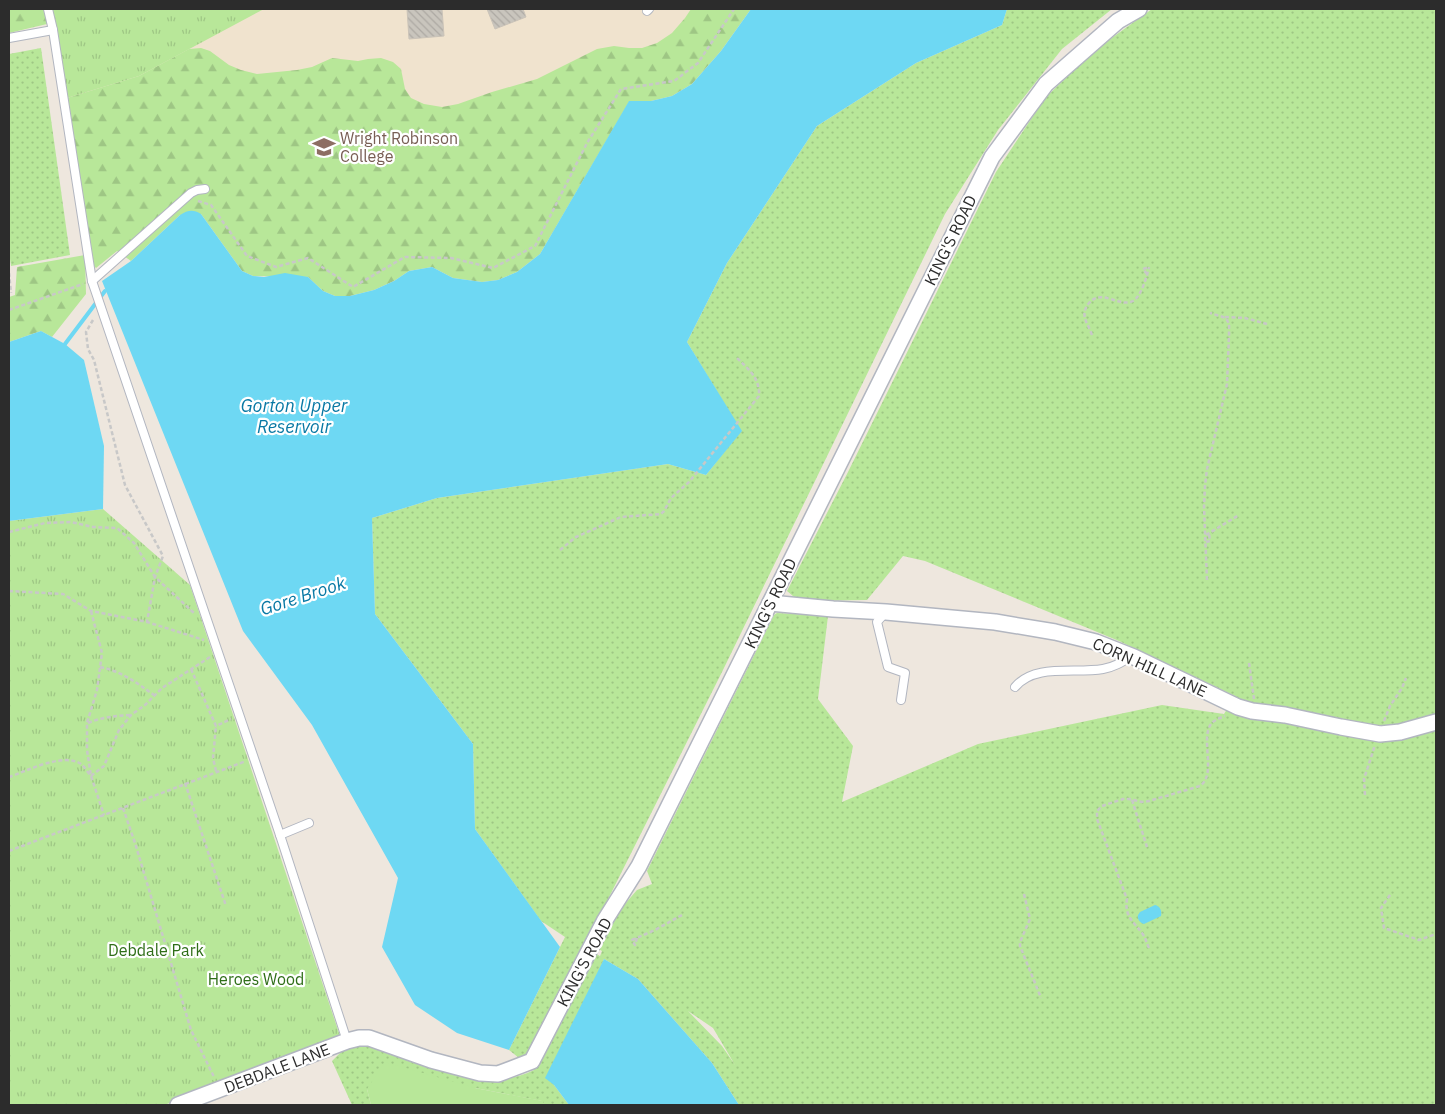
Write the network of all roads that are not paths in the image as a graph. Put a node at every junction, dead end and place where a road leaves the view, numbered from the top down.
1 (48, 9) edge
2 (1139, 9) edge
3 (53, 30) junction
4 (9, 38) edge
5 (205, 189) dead end
6 (92, 281) junction
7 (770, 603) junction
8 (886, 612) junction
9 (1132, 656) junction
10 (1015, 687) dead end
11 (901, 700) dead end
12 (1436, 722) edge
13 (309, 823) dead end
14 (280, 835) junction
15 (347, 1041) junction
16 (178, 1105) edge

1 - 3 lane
2 - 7 street, KING'S ROAD
3 - 4 lane
3 - 6 lane
5 - 6 lane
6 - 14 lane
7 - 8 street, CORN HILL LANE
7 - 15 street, KING'S ROAD
8 - 9 street, CORN HILL LANE
8 - 11 lane
9 - 10 lane
9 - 12 street, CORN HILL LANE
13 - 14 lane
14 - 15 lane
15 - 16 street, DEBDALE LANE

